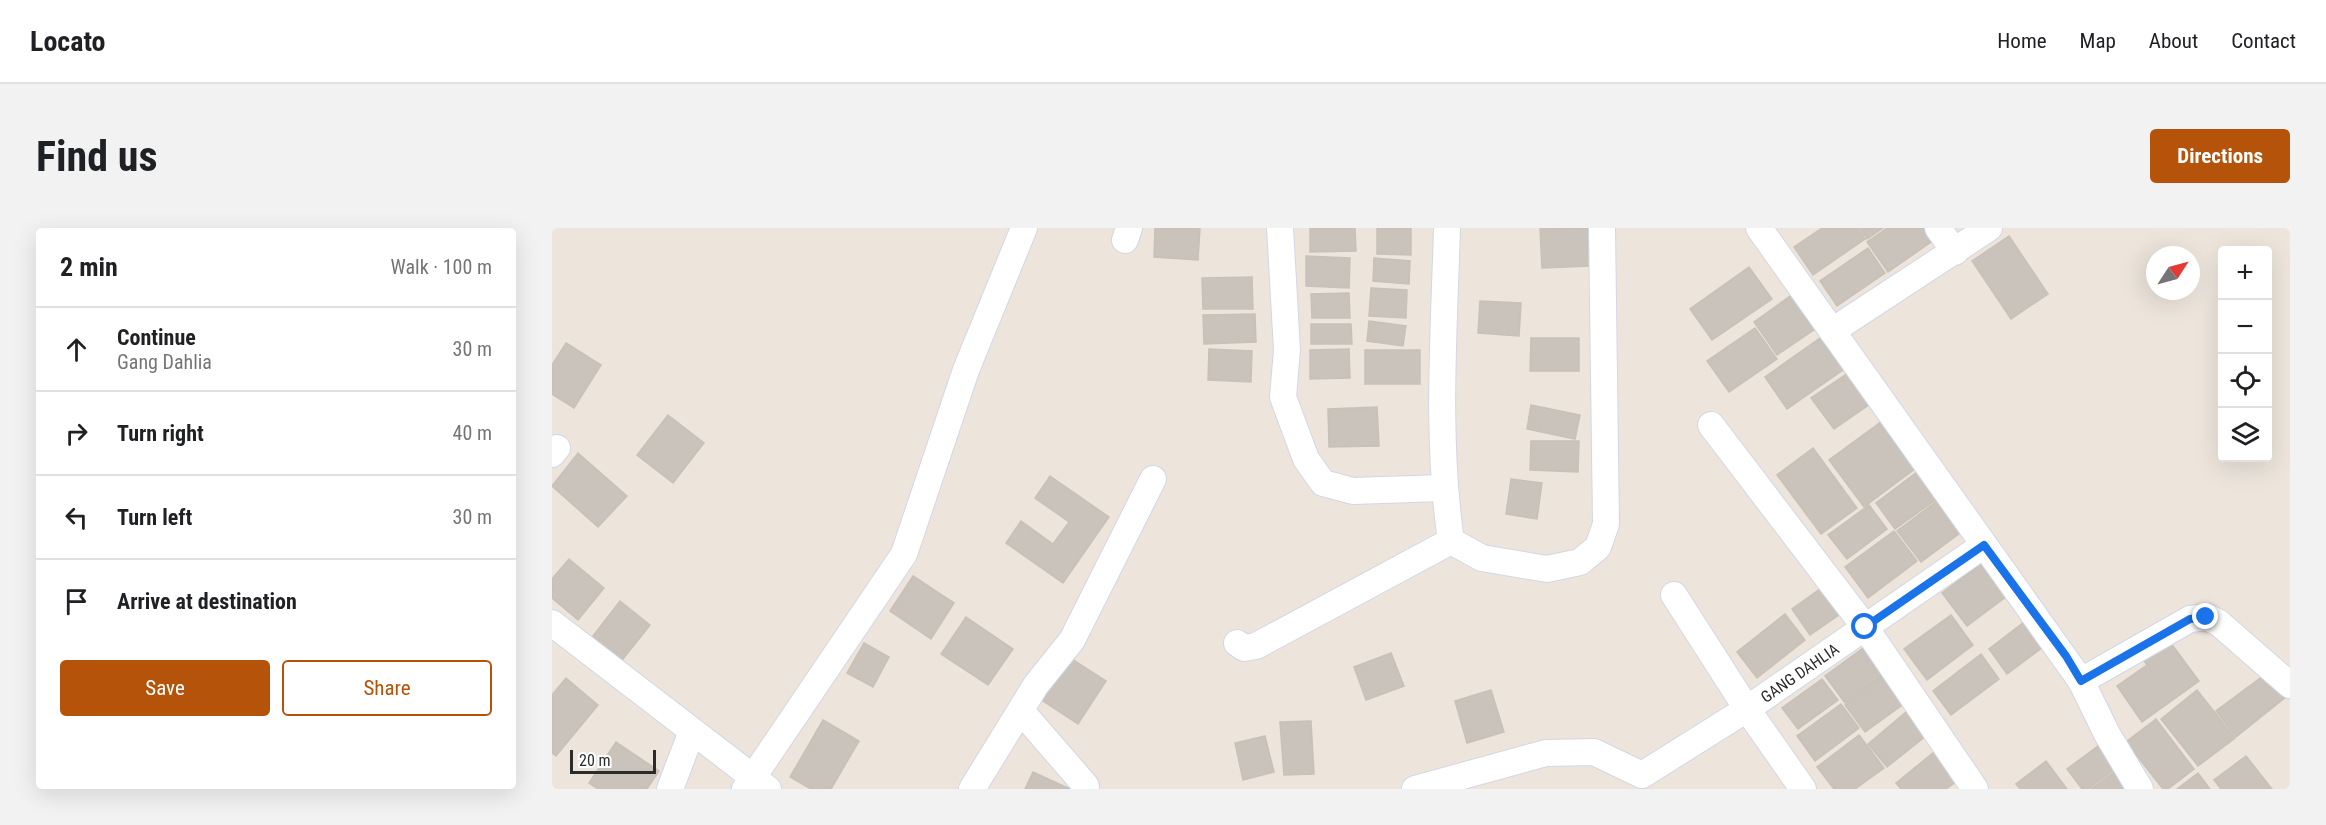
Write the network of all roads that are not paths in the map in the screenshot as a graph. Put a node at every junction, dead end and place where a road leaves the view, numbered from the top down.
1 (1024, 228) edge
2 (1280, 228) edge
3 (1447, 228) edge
4 (1602, 228) edge
5 (1759, 228) edge
6 (1938, 228) edge
7 (1989, 228) edge
8 (1955, 252) junction
9 (1832, 331) junction
10 (1711, 425) dead end
11 (1153, 479) dead end
12 (1443, 488) junction
13 (1451, 541) junction
14 (1984, 545) junction
15 (1674, 595) dead end
16 (552, 623) edge
17 (1865, 627) junction
18 (1237, 643) dead end
19 (2081, 681) junction
20 (2290, 685) edge
21 (1747, 709) junction
22 (1021, 711) junction
23 (692, 731) junction
24 (1641, 782) edge
25 (755, 785) edge
26 (1086, 786) dead end
27 (670, 789) edge
28 (972, 789) edge
29 (1415, 789) edge
30 (1803, 789) edge
31 (1975, 789) edge
32 (2140, 789) edge

1 - 25 street
2 - 12 street
3 - 12 street
4 - 13 street
5 - 9 street
6 - 8 street
7 - 8 street
8 - 9 street
9 - 14 street
10 - 17 street
11 - 22 street
12 - 13 street
13 - 18 street
14 - 17 street, GANG DAHLIA
14 - 19 street
15 - 21 street
16 - 23 street
17 - 21 street, GANG DAHLIA
17 - 31 street
19 - 20 street
19 - 32 street
21 - 24 street, GANG DAHLIA
21 - 30 street
22 - 26 street
22 - 28 street
23 - 25 street
23 - 27 street
24 - 29 street

